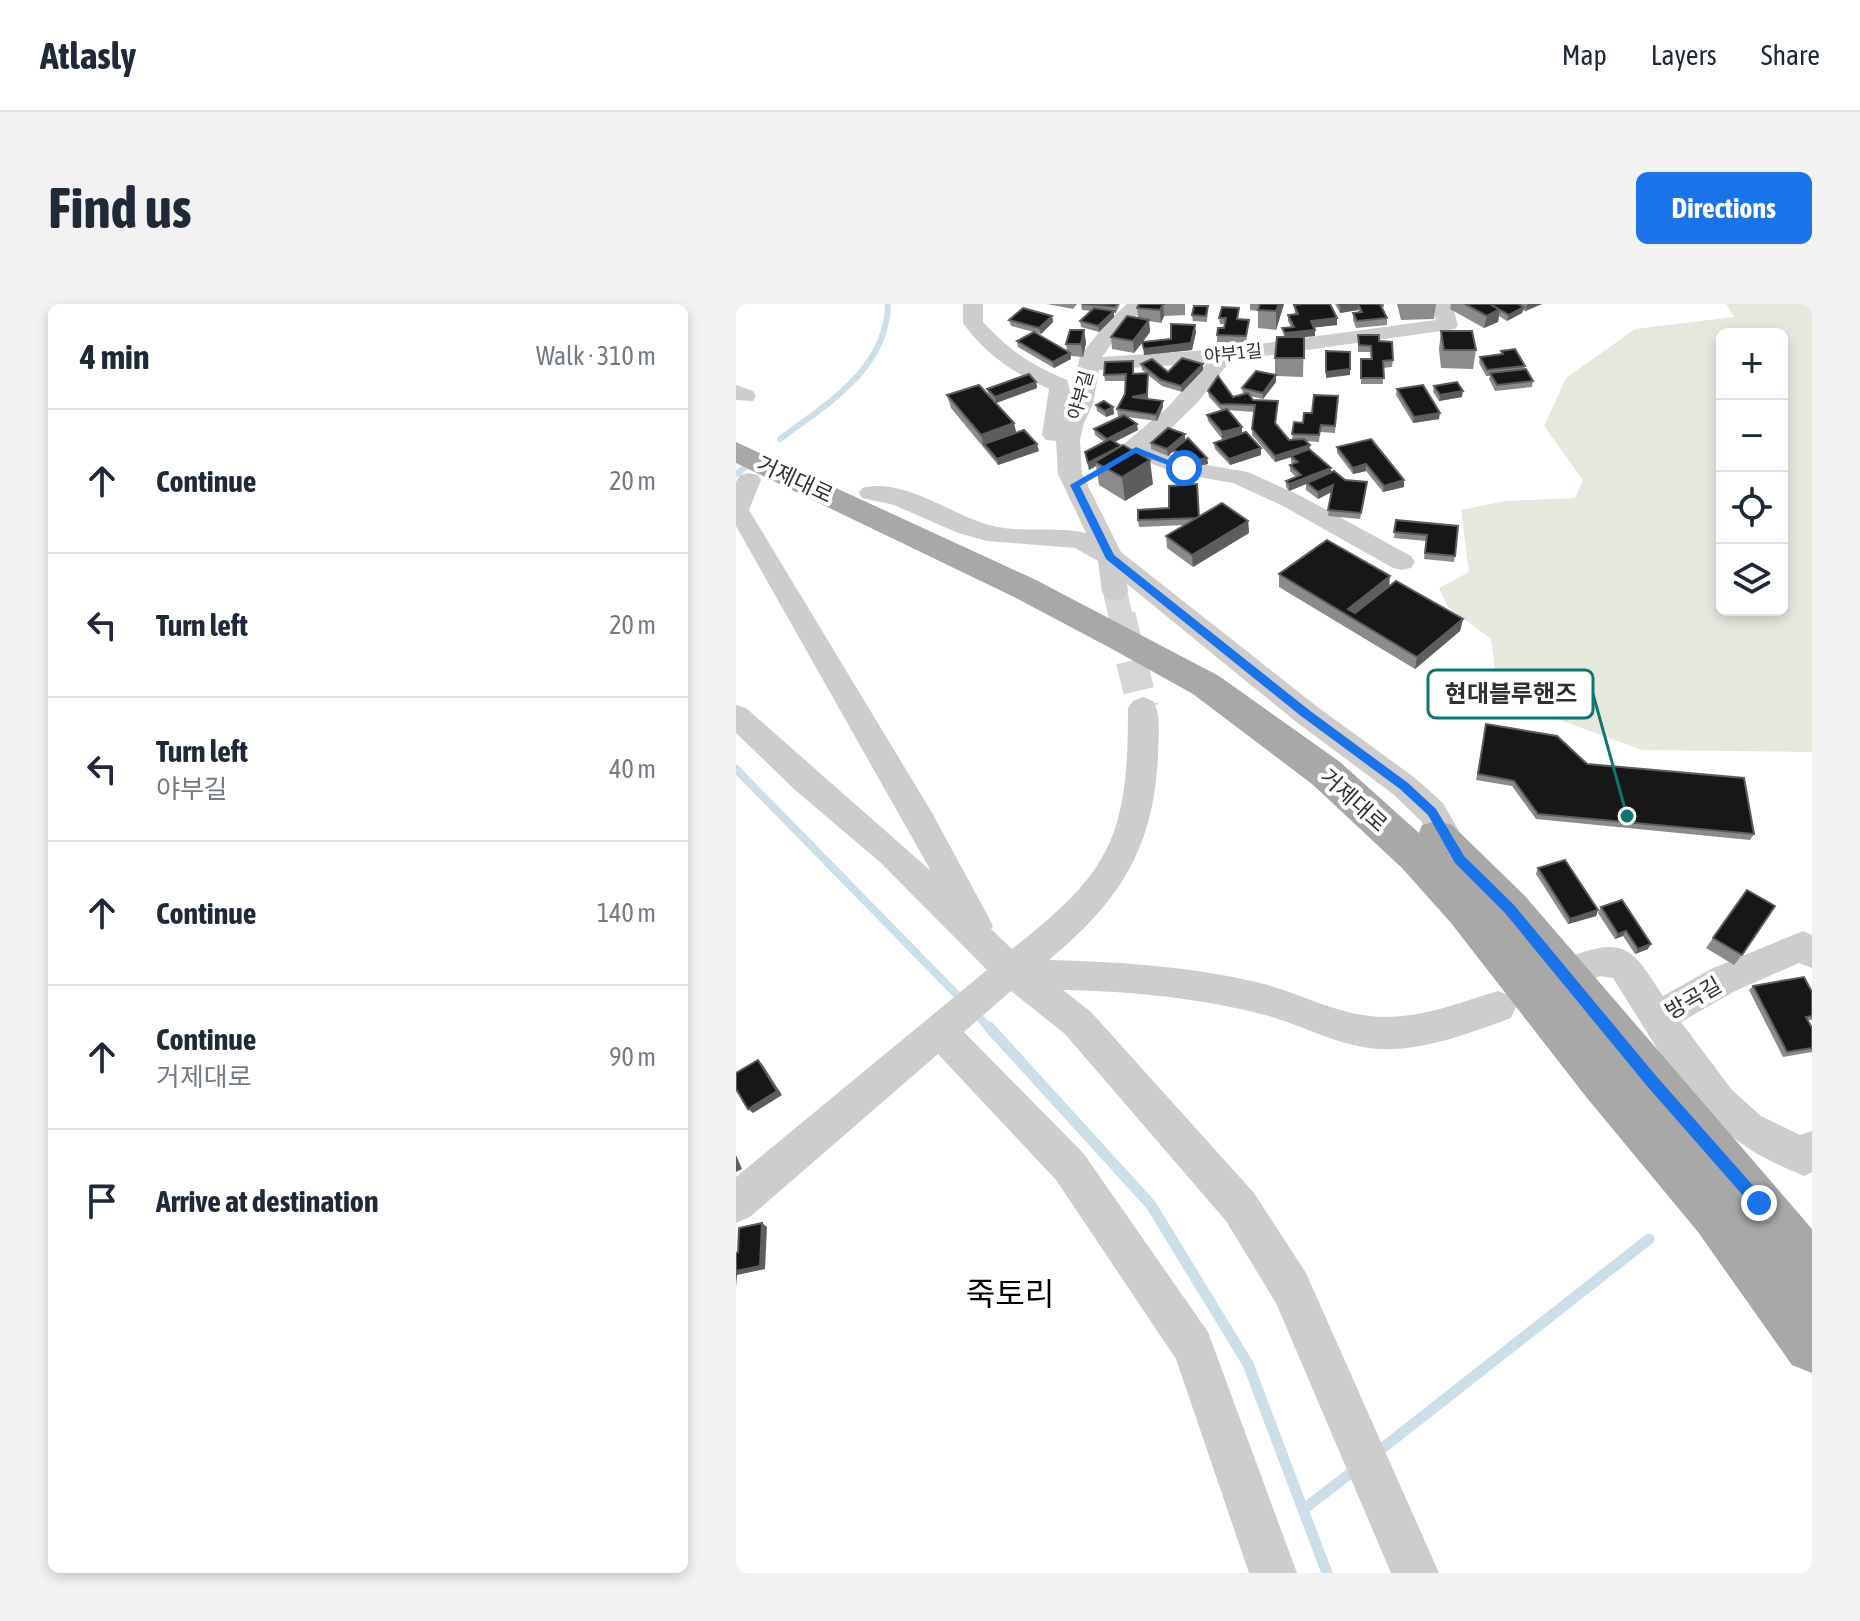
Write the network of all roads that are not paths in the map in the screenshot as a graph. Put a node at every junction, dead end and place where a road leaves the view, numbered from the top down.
1 (973, 304) edge
2 (1139, 304) edge
3 (1442, 304) edge
4 (1223, 355) junction
5 (1090, 364) junction
6 (739, 406) edge
7 (1136, 449) junction
8 (743, 466) edge
9 (1075, 485) junction
10 (871, 493) junction
11 (736, 511) edge
12 (1067, 538) junction
13 (1110, 557) junction
14 (1402, 562) dead end
15 (1115, 592) tunnel mouth
16 (1143, 708) tunnel mouth
17 (736, 716) edge
18 (1459, 859) junction
19 (1812, 953) edge
20 (1000, 960) junction
21 (1582, 968) dead end
22 (1498, 1007) dead end
23 (1657, 1017) junction
24 (940, 1031) junction
25 (1688, 1064) junction
26 (1652, 1081) junction
27 (1812, 1149) edge
28 (736, 1203) edge
29 (1812, 1271) edge
30 (1812, 1345) edge
31 (1273, 1573) edge
32 (1415, 1573) edge

1 - 12 street
2 - 5 street, 야부길
3 - 4 street, 야부1길
4 - 5 street, 야부1길
4 - 7 street
5 - 9 street, 야부길
6 - 10 main road, 거제대로
7 - 9 street
7 - 14 street
8 - 11 street
8 - 30 main road, 거제대로
9 - 13 street, 야부길
10 - 12 street
10 - 18 main road, 거제대로
11 - 20 street
12 - 13 street
13 - 15 street, 야부길
13 - 18 street
16 - 20 street
17 - 20 street
18 - 26 main road, 거제대로
19 - 23 street, 방곡길
20 - 22 street
20 - 24 street
20 - 32 street
21 - 23 street
23 - 25 street, 방곡길
24 - 28 street
24 - 31 street
25 - 26 street
25 - 27 street, 방곡길
26 - 29 main road, 거제대로

